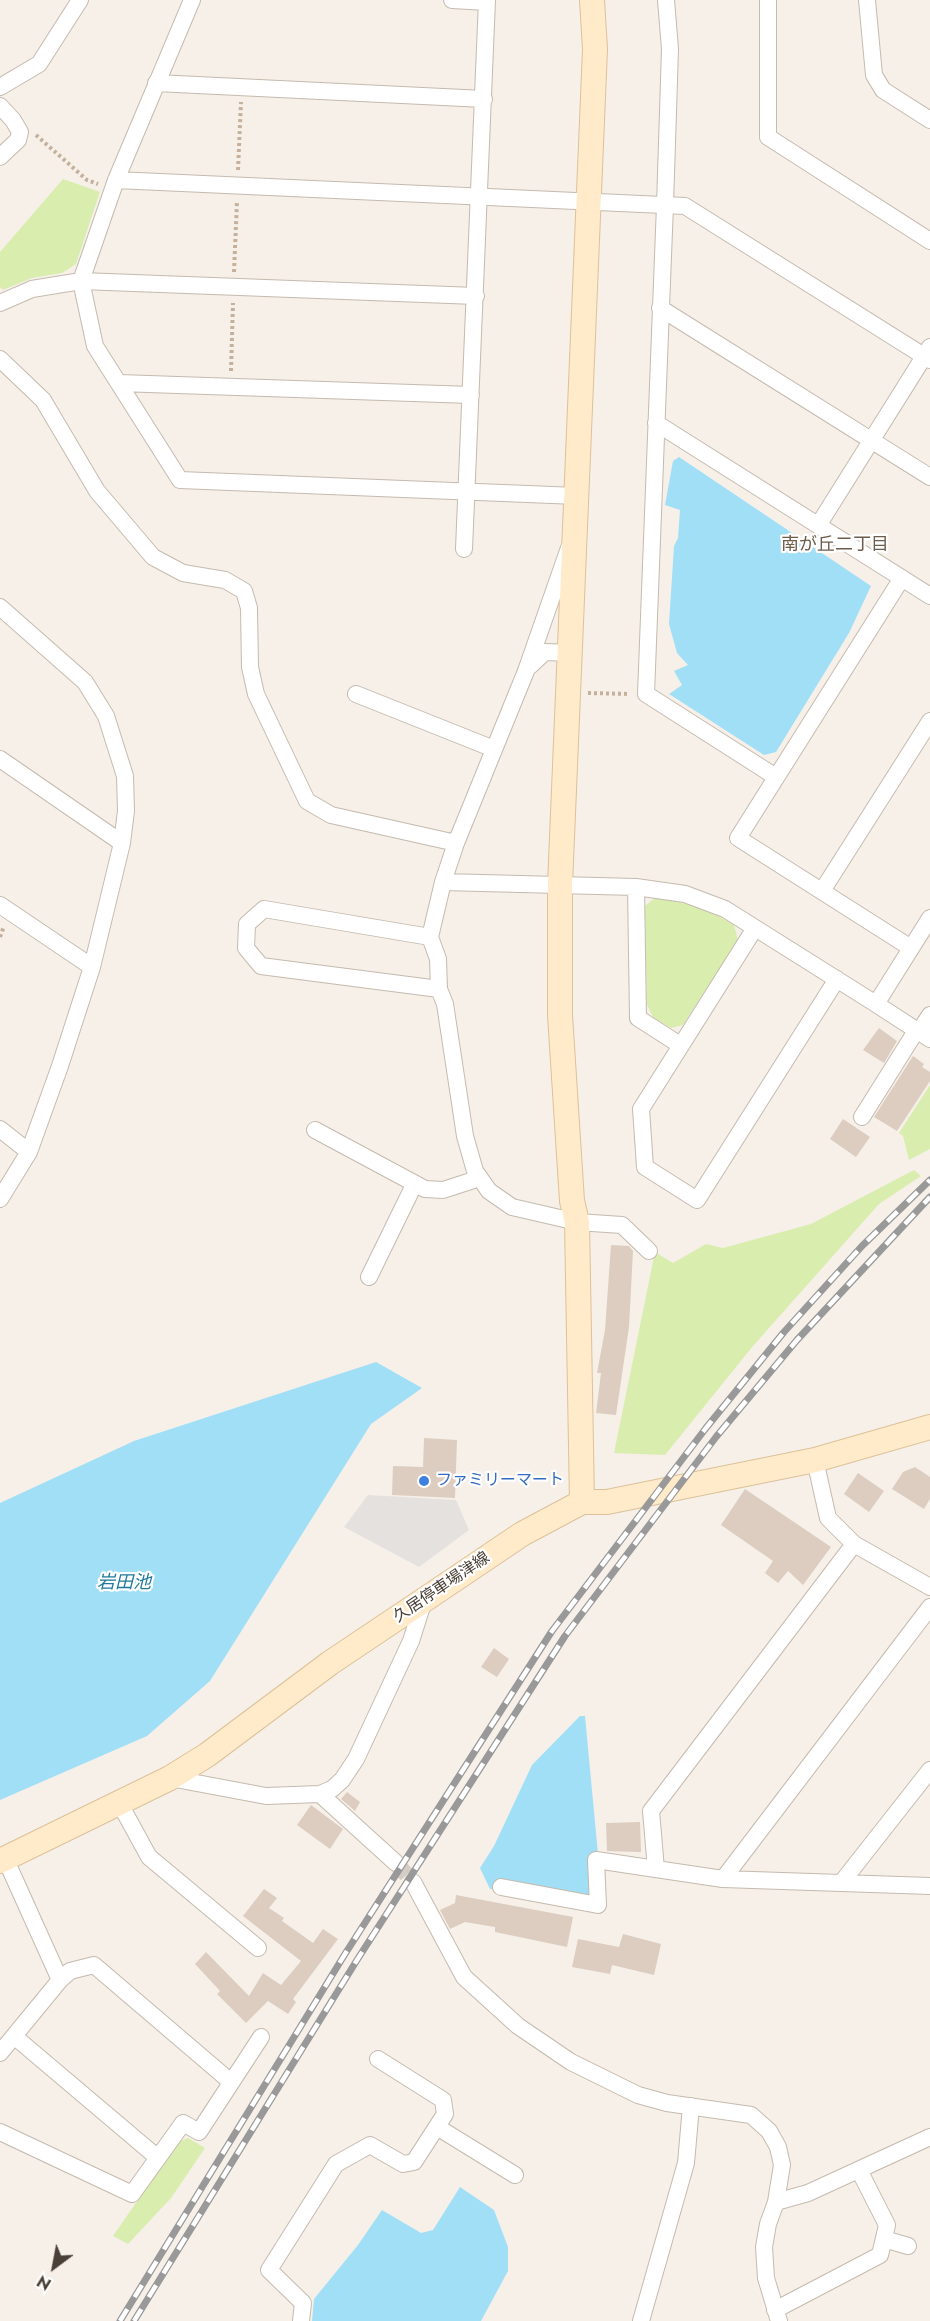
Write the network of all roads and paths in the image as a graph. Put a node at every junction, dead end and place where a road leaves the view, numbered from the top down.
1 (80, 0) edge
2 (192, 0) edge
3 (452, 0) edge
4 (592, 0) edge
5 (666, 0) edge
6 (768, 0) edge
7 (867, 0) edge
8 (487, 1) edge
9 (156, 83) junction
10 (0, 87) edge
11 (241, 87) junction
12 (484, 99) junction
13 (0, 106) edge
14 (13, 120) junction
15 (930, 120) edge
16 (0, 157) edge
17 (114, 184) junction
18 (237, 185) junction
19 (480, 195) junction
20 (588, 201) junction
21 (665, 205) junction
22 (930, 241) edge
23 (81, 281) junction
24 (234, 287) junction
25 (476, 296) junction
26 (0, 303) edge
27 (660, 308) junction
28 (928, 354) edge
29 (0, 359) edge
30 (118, 382) junction
31 (230, 386) junction
32 (471, 395) junction
33 (656, 423) junction
34 (872, 440) junction
35 (930, 477) edge
36 (468, 492) junction
37 (577, 496) junction
38 (819, 524) junction
39 (575, 530) junction
40 (464, 549) dead end
41 (902, 578) junction
42 (930, 596) edge
43 (0, 608) edge
44 (571, 653) junction
45 (526, 671) junction
46 (588, 693) dead end
47 (356, 694) dead end
48 (646, 694) junction
49 (930, 721) edge
50 (494, 749) junction
51 (0, 759) edge
52 (776, 777) junction
53 (122, 843) junction
54 (456, 843) junction
55 (443, 882) junction
56 (560, 885) junction
57 (636, 887) junction
58 (822, 891) junction
59 (0, 905) edge
60 (930, 918) edge
61 (755, 928) junction
62 (430, 937) junction
63 (911, 948) junction
64 (92, 967) junction
65 (837, 979) junction
66 (439, 989) junction
67 (876, 1004) junction
68 (930, 1015) edge
69 (922, 1034) edge
70 (680, 1045) junction
71 (862, 1117) dead end
72 (0, 1129) edge
73 (315, 1130) dead end
74 (29, 1152) junction
75 (480, 1178) junction
76 (414, 1185) junction
77 (0, 1199) edge
78 (577, 1222) junction
79 (649, 1251) dead end
80 (369, 1277) dead end
81 (930, 1427) edge
82 (814, 1460) junction
83 (582, 1502) junction
84 (854, 1544) junction
85 (930, 1587) edge
86 (424, 1600) junction
87 (930, 1606) edge
88 (930, 1770) edge
89 (170, 1778) junction
90 (320, 1794) junction
91 (120, 1804) junction
92 (2, 1859) edge
93 (396, 1863) tunnel mouth
94 (656, 1869) junction
95 (723, 1879) junction
96 (413, 1882) tunnel mouth
97 (843, 1882) junction
98 (930, 1886) edge
99 (501, 1887) dead end
100 (258, 1948) dead end
101 (60, 1980) junction
102 (15, 2037) junction
103 (261, 2037) dead end
104 (0, 2053) edge
105 (378, 2059) dead end
106 (231, 2082) junction
107 (691, 2106) junction
108 (437, 2127) junction
109 (0, 2132) edge
110 (930, 2137) edge
111 (158, 2158) junction
112 (859, 2170) junction
113 (515, 2175) dead end
114 (776, 2202) junction
115 (884, 2239) junction
116 (908, 2246) dead end
117 (777, 2316) edge
118 (301, 2321) edge
119 (641, 2321) edge

1 - 10 street
2 - 9 street
3 - 8 street
4 - 20 street
5 - 21 street
6 - 22 street
7 - 15 street
8 - 12 street
9 - 11 street
9 - 17 street
11 - 12 street
11 - 18 path
12 - 19 street
13 - 14 street
14 - 16 street
14 - 17 path
17 - 18 street
17 - 23 street
18 - 19 street
18 - 24 path
19 - 20 street
19 - 25 street
20 - 21 street
20 - 37 street
21 - 27 street
21 - 28 street
23 - 24 street
23 - 26 street
23 - 30 street
24 - 25 street
24 - 31 path
25 - 32 street
27 - 33 street
27 - 34 street
28 - 34 street
29 - 54 street
30 - 31 street
30 - 36 street
31 - 32 street
32 - 36 street
33 - 38 street
33 - 48 street
34 - 35 street
34 - 38 street
36 - 37 street
36 - 40 street
37 - 39 street
38 - 41 street
39 - 44 street
39 - 45 street
41 - 42 street
41 - 52 street
43 - 53 street
44 - 45 street
44 - 56 street
45 - 50 street
46 - 48 path
47 - 50 street
48 - 52 street
49 - 58 street
50 - 54 street
51 - 53 street
52 - 58 street
53 - 64 street
54 - 55 street
55 - 56 street
55 - 62 street
56 - 57 street
56 - 78 street
57 - 61 street
57 - 70 street
58 - 63 street
59 - 64 street
60 - 63 street
61 - 65 street
61 - 70 street
62 - 66 street
62 - 66 street
63 - 67 street
64 - 74 street
65 - 67 street
65 - 70 street
66 - 75 street
67 - 69 street
68 - 69 street
69 - 71 street
72 - 74 street
73 - 76 street
74 - 77 street
75 - 76 street
75 - 78 street
76 - 80 street
78 - 79 street
78 - 83 street
81 - 82 street, 久居停車場津線
82 - 83 street, 久居停車場津線
82 - 84 street
83 - 86 street, 久居停車場津線
84 - 85 street
84 - 94 street
86 - 89 street, 久居停車場津線
86 - 90 street
87 - 95 street
88 - 97 street
89 - 90 street
89 - 91 street, 久居停車場津線
90 - 93 street
91 - 92 street, 久居停車場津線
91 - 100 street
92 - 101 street
94 - 95 street
94 - 99 street
95 - 97 street
96 - 107 street
97 - 98 street
101 - 102 street
101 - 106 street
102 - 104 street
102 - 111 street
103 - 106 street
105 - 108 street
106 - 111 street
107 - 114 street
107 - 119 street
108 - 113 street
108 - 118 street
109 - 111 street
110 - 112 street
112 - 114 street
112 - 115 street
114 - 117 street
115 - 116 street
115 - 117 street

